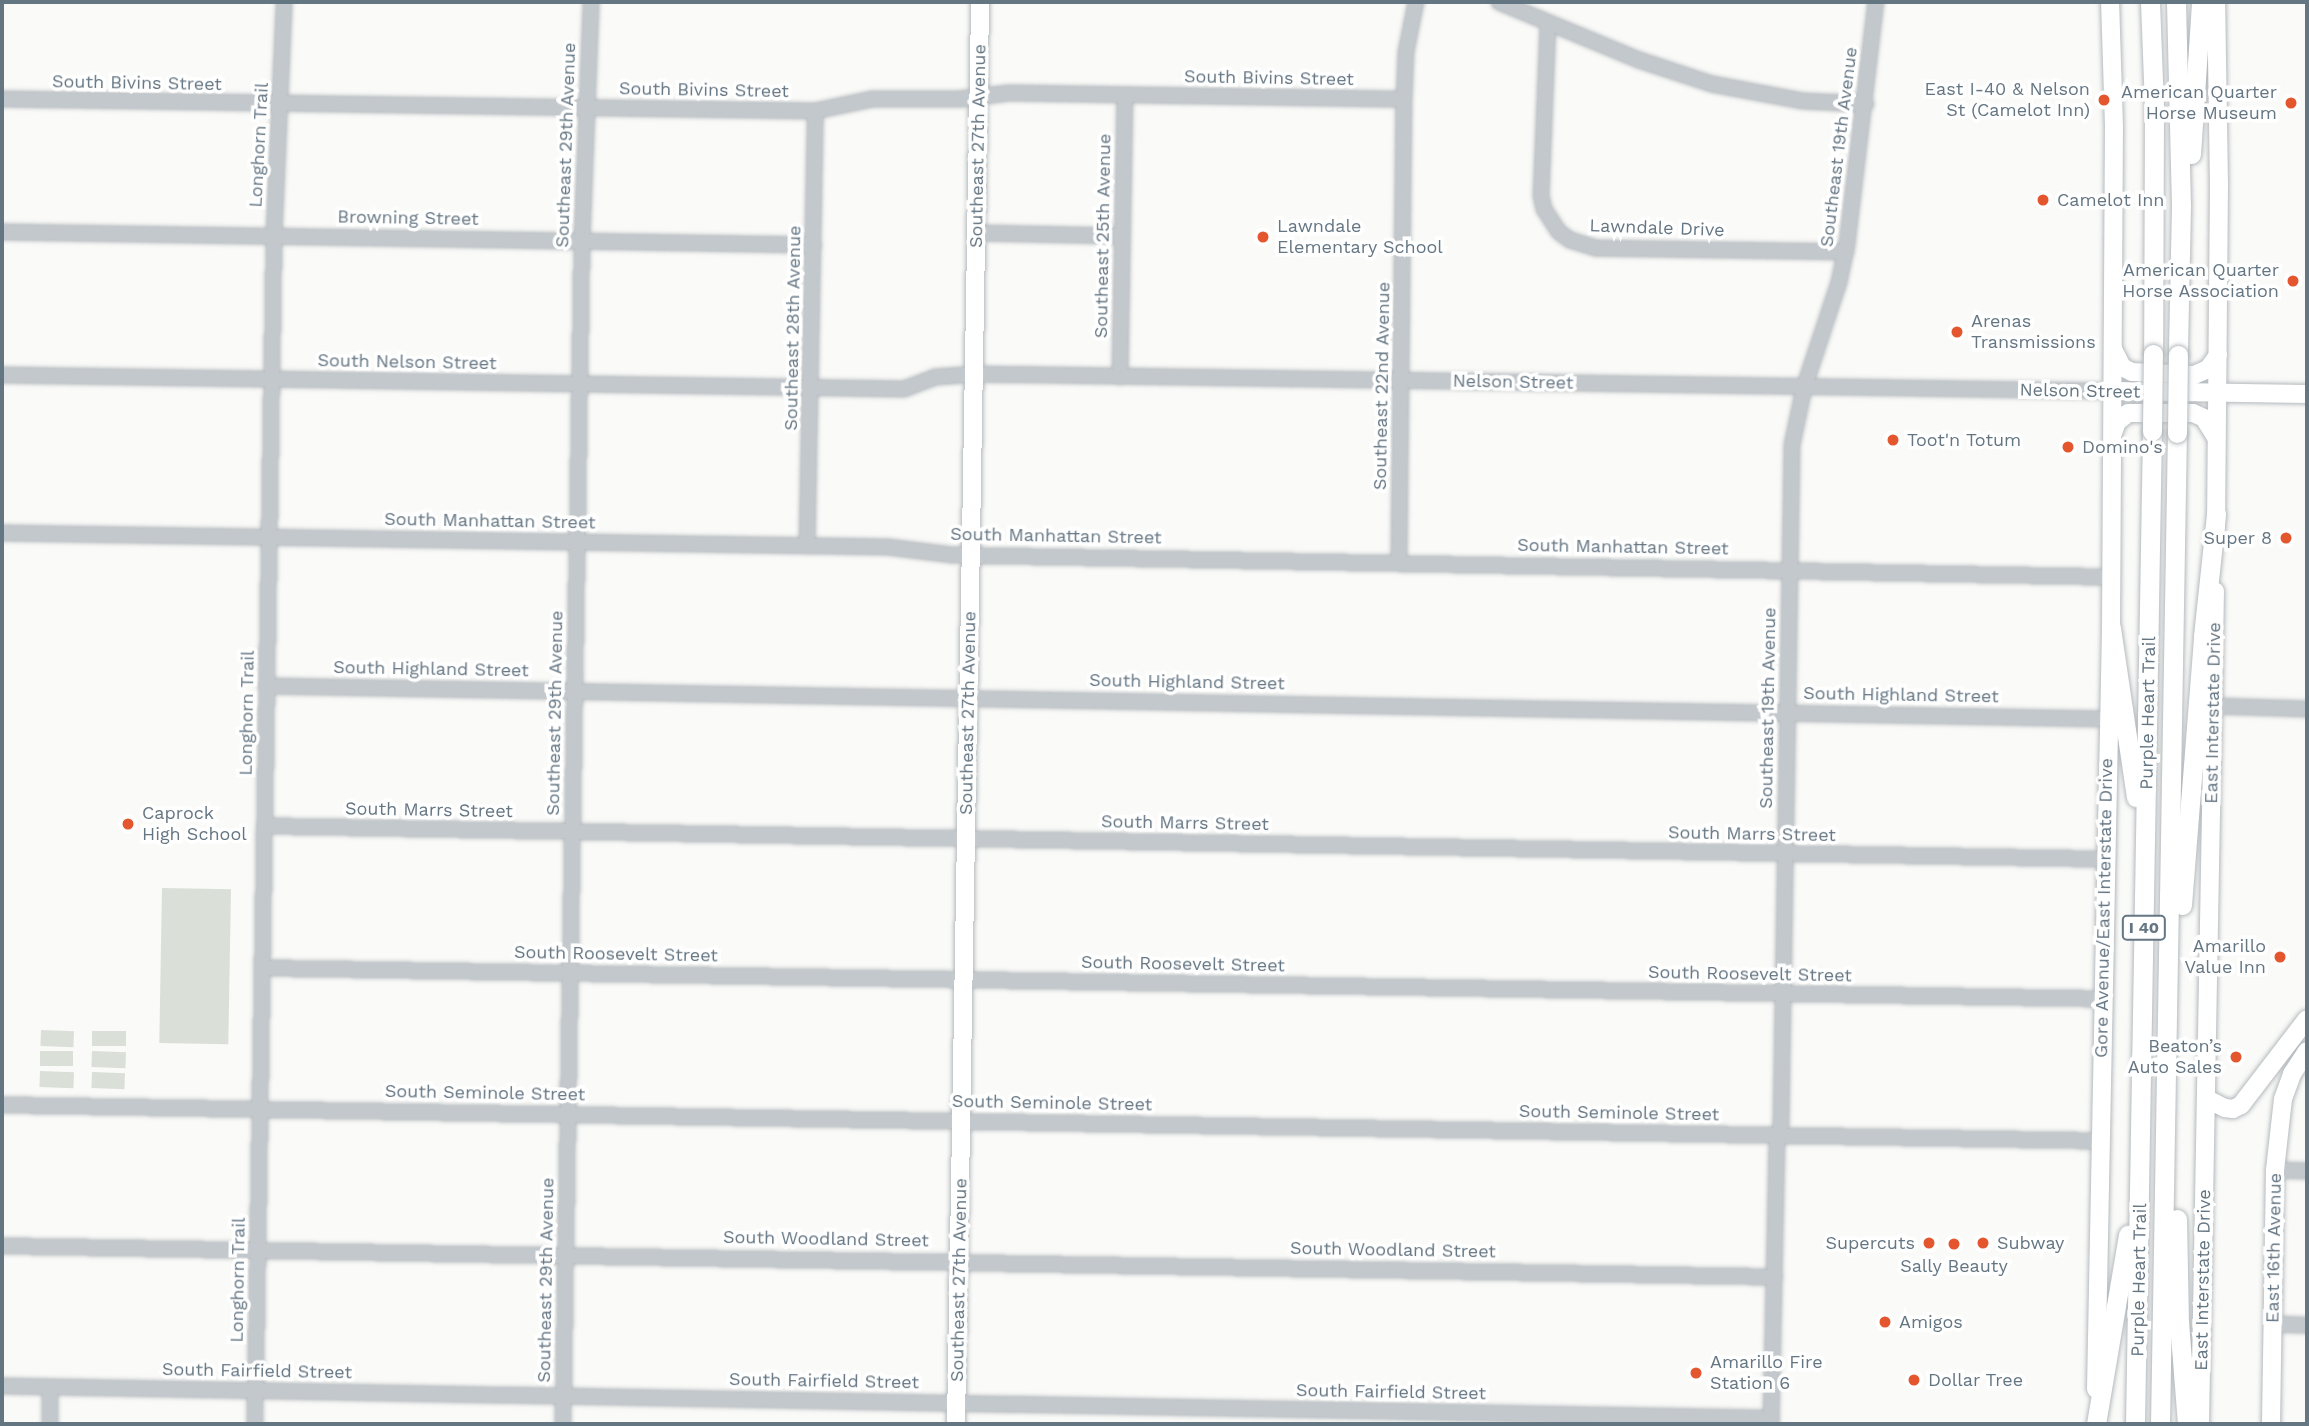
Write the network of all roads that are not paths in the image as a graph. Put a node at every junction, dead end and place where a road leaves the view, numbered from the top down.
1 (284, 2) edge
2 (591, 2) edge
3 (981, 2) edge
4 (1416, 2) edge
5 (1499, 2) edge
6 (1876, 2) edge
7 (2110, 2) edge
8 (2142, 2) edge
9 (2150, 2) edge
10 (2176, 2) edge
11 (2201, 2) edge
12 (2217, 2) edge
13 (1548, 23) junction
14 (1125, 95) junction
15 (979, 96) junction
16 (2, 99) edge
17 (1404, 99) junction
18 (1866, 104) junction
19 (280, 105) junction
20 (585, 107) junction
21 (2154, 107) junction
22 (815, 110) junction
23 (2181, 206) junction
24 (2, 232) edge
25 (977, 233) junction
26 (274, 235) junction
27 (1122, 236) junction
28 (582, 240) junction
29 (814, 245) junction
30 (1846, 252) junction
31 (2113, 349) junction
32 (2218, 355) junction
33 (974, 374) junction
34 (2, 375) edge
35 (1119, 377) junction
36 (271, 379) junction
37 (1401, 380) junction
38 (580, 384) junction
39 (811, 387) junction
40 (1804, 388) junction
41 (2113, 391) junction
42 (2218, 394) junction
43 (2307, 394) edge
44 (2112, 435) junction
45 (2217, 440) junction
46 (2216, 514) junction
47 (2, 533) edge
48 (269, 537) junction
49 (577, 542) junction
50 (807, 545) junction
51 (971, 554) junction
52 (1399, 562) junction
53 (1790, 570) junction
54 (2111, 577) junction
55 (2111, 628) junction
56 (266, 686) junction
57 (575, 691) junction
58 (969, 697) junction
59 (2213, 706) junction
60 (2307, 709) edge
61 (1787, 712) junction
62 (2107, 719) junction
63 (264, 826) junction
64 (573, 831) junction
65 (966, 838) junction
66 (1785, 853) junction
67 (2105, 859) junction
68 (2145, 869) junction
69 (262, 968) junction
70 (570, 973) junction
71 (2170, 975) junction
72 (964, 979) junction
73 (1783, 994) junction
74 (2103, 999) junction
75 (2307, 1019) edge
76 (2307, 1051) edge
77 (2276, 1062) junction
78 (2207, 1099) junction
79 (2, 1105) edge
80 (260, 1109) junction
81 (568, 1114) junction
82 (961, 1121) junction
83 (2166, 1122) junction
84 (1779, 1135) junction
85 (2101, 1141) junction
86 (2140, 1151) junction
87 (2275, 1170) junction
88 (2307, 1171) edge
89 (2, 1246) edge
90 (257, 1250) junction
91 (566, 1255) junction
92 (959, 1261) junction
93 (1775, 1276) junction
94 (2273, 1324) junction
95 (2307, 1325) edge
96 (2, 1386) edge
97 (50, 1387) junction
98 (255, 1390) junction
99 (564, 1395) junction
100 (957, 1402) junction
101 (1515, 1419) edge
102 (1772, 1421) edge
103 (50, 1424) edge
104 (255, 1424) edge
105 (563, 1424) edge
106 (956, 1424) edge
107 (2095, 1424) edge
108 (2135, 1424) edge
109 (2160, 1424) edge
110 (2187, 1424) edge
111 (2200, 1424) edge
112 (2271, 1424) edge

1 - 19 street, Longhorn Trail
2 - 20 street, Southeast 29th Avenue
3 - 15 main road, Southeast 27th Avenue
4 - 17 street, Southeast 22nd Avenue
5 - 13 street
6 - 18 street, Southeast 19th Avenue
7 - 31 main road
8 - 21 highway
9 - 21 highway, Purple Heart Trail / I 40
10 - 23 highway, Purple Heart Trail / I 40
11 - 23 highway
12 - 32 main road, East Interstate Drive
13 - 18 street
13 - 30 street, Lawndale Drive
14 - 15 street, South Bivins Street
14 - 17 street, South Bivins Street
14 - 27 street, Southeast 25th Avenue
15 - 22 street, South Bivins Street
15 - 25 main road, Southeast 27th Avenue
16 - 19 street, South Bivins Street
17 - 37 street, Southeast 22nd Avenue
18 - 30 street, Southeast 19th Avenue
19 - 20 street, South Bivins Street
19 - 26 street, Longhorn Trail
20 - 22 street, South Bivins Street
20 - 28 street, Southeast 29th Avenue
21 - 68 highway, Purple Heart Trail / I 40, bridge
22 - 29 street, Southeast 28th Avenue
23 - 71 highway, Purple Heart Trail / I 40, bridge
24 - 26 street, Browning Street
25 - 27 street
25 - 33 main road, Southeast 27th Avenue
26 - 28 street, Browning Street
26 - 36 street, Longhorn Trail
27 - 35 street, Southeast 25th Avenue
28 - 29 street, Browning Street
28 - 38 street, Southeast 29th Avenue
29 - 39 street, Southeast 28th Avenue
30 - 40 street, Southeast 19th Avenue
31 - 32 main road
31 - 41 main road
32 - 42 main road, East Interstate Drive
33 - 35 street, Nelson Street
33 - 39 street, Nelson Street
33 - 51 main road, Southeast 27th Avenue
34 - 36 street, South Nelson Street
35 - 37 street, Nelson Street
36 - 38 street, South Nelson Street
36 - 48 street, Longhorn Trail
37 - 40 street, Nelson Street
37 - 52 street, Southeast 22nd Avenue
38 - 39 street, South Nelson Street
38 - 49 street, Southeast 29th Avenue
39 - 50 street, Southeast 28th Avenue
40 - 41 street, Nelson Street
40 - 53 street, Southeast 19th Avenue
41 - 42 main road, Nelson Street
41 - 44 main road, Gore Avenue/East Interstate Drive
42 - 43 main road, Nelson Street
42 - 45 main road, East Interstate Drive
44 - 45 main road
44 - 54 main road, Gore Avenue/East Interstate Drive
45 - 46 main road, East Interstate Drive
46 - 59 main road, East Interstate Drive
46 - 71 highway
47 - 48 street, South Manhattan Street
48 - 49 street, South Manhattan Street
48 - 56 street, Longhorn Trail
49 - 50 street, South Manhattan Street
49 - 57 street, Southeast 29th Avenue
50 - 51 street, South Manhattan Street
51 - 52 street, South Manhattan Street
51 - 58 main road, Southeast 27th Avenue
52 - 53 street, South Manhattan Street
53 - 54 street, South Manhattan Street
53 - 61 street, Southeast 19th Avenue
54 - 55 main road, Gore Avenue/East Interstate Drive
55 - 62 main road, Gore Avenue/East Interstate Drive
55 - 68 highway
56 - 57 street, South Highland Street
56 - 63 street, Longhorn Trail
57 - 58 street, South Highland Street
57 - 64 street, Southeast 29th Avenue
58 - 61 street, South Highland Street
58 - 65 main road, Southeast 27th Avenue
59 - 60 street
59 - 78 main road, East Interstate Drive
61 - 62 street, South Highland Street
61 - 66 street, Southeast 19th Avenue
62 - 67 main road, Gore Avenue/East Interstate Drive
63 - 64 street, South Marrs Street
63 - 69 street, Longhorn Trail
64 - 65 street, South Marrs Street
64 - 70 street, Southeast 29th Avenue
65 - 66 street, South Marrs Street
65 - 72 main road, Southeast 27th Avenue
66 - 67 street, South Marrs Street
66 - 73 street, Southeast 19th Avenue
67 - 74 main road, Gore Avenue/East Interstate Drive
68 - 86 highway, Purple Heart Trail / I 40
69 - 70 street, South Roosevelt Street
69 - 80 street, Longhorn Trail
70 - 72 street, South Roosevelt Street
70 - 81 street, Southeast 29th Avenue
71 - 83 highway, Purple Heart Trail / I 40
72 - 73 street, South Roosevelt Street
72 - 82 main road, Southeast 27th Avenue
73 - 74 street, South Roosevelt Street
73 - 84 street, Southeast 19th Avenue
74 - 85 main road, Gore Avenue/East Interstate Drive
75 - 77 main road
76 - 87 main road, East 16th Avenue
77 - 78 main road
77 - 87 main road
78 - 111 main road, East Interstate Drive
79 - 80 street, South Seminole Street
80 - 81 street, South Seminole Street
80 - 90 street, Longhorn Trail
81 - 82 street, South Seminole Street
81 - 91 street, Southeast 29th Avenue
82 - 84 street, South Seminole Street
82 - 92 main road, Southeast 27th Avenue
83 - 109 highway, Purple Heart Trail / I 40
83 - 110 highway
84 - 85 street, South Seminole Street
84 - 93 street, Southeast 19th Avenue
85 - 107 main road, Gore Avenue/East Interstate Drive
86 - 107 highway
86 - 108 highway, Purple Heart Trail / I 40
87 - 88 street
87 - 94 main road, East 16th Avenue
89 - 90 street, South Woodland Street
90 - 91 street, South Woodland Street
90 - 98 street, Longhorn Trail
91 - 92 street, South Woodland Street
91 - 99 street, Southeast 29th Avenue
92 - 93 street, South Woodland Street
92 - 100 main road, Southeast 27th Avenue
93 - 102 street, Southeast 19th Avenue
94 - 95 street
94 - 112 main road, East 16th Avenue
96 - 97 street, South Fairfield Street
97 - 98 street, South Fairfield Street
97 - 103 street
98 - 99 street, South Fairfield Street
98 - 104 street, Longhorn Trail
99 - 100 street, South Fairfield Street
99 - 105 street, Southeast 29th Avenue
100 - 101 street, South Fairfield Street
100 - 106 main road, Southeast 27th Avenue
101 - 102 street, South Fairfield Street

